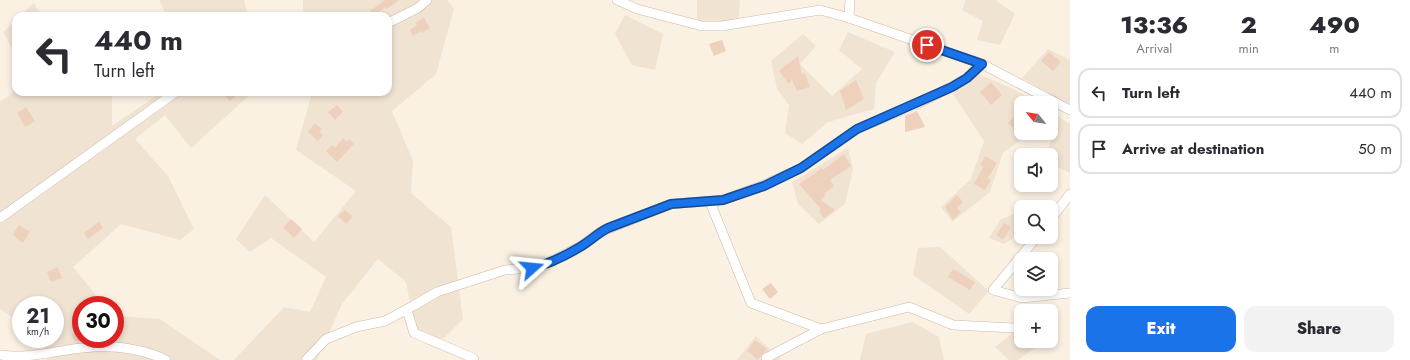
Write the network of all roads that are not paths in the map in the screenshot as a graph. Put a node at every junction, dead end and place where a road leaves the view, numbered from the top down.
1 (427, 0) edge
2 (617, 0) edge
3 (850, 0) edge
4 (849, 18) junction
5 (392, 21) edge
6 (982, 64) junction
7 (170, 96) edge
8 (1070, 110) edge
9 (1070, 194) edge
10 (710, 202) junction
11 (1058, 209) edge
12 (0, 218) edge
13 (1031, 244) edge
14 (1070, 293) edge
15 (407, 310) junction
16 (1014, 328) dead end
17 (821, 330) junction
18 (0, 355) edge
19 (766, 358) dead end
20 (166, 360) edge
21 (306, 360) edge
22 (474, 360) edge

1 - 5 street
2 - 4 street
3 - 4 street
4 - 6 street
6 - 8 street
6 - 10 street
7 - 12 street
9 - 11 street
10 - 15 street
10 - 17 street
13 - 14 street
15 - 21 street
15 - 22 street
16 - 17 street
17 - 19 street
18 - 20 street

